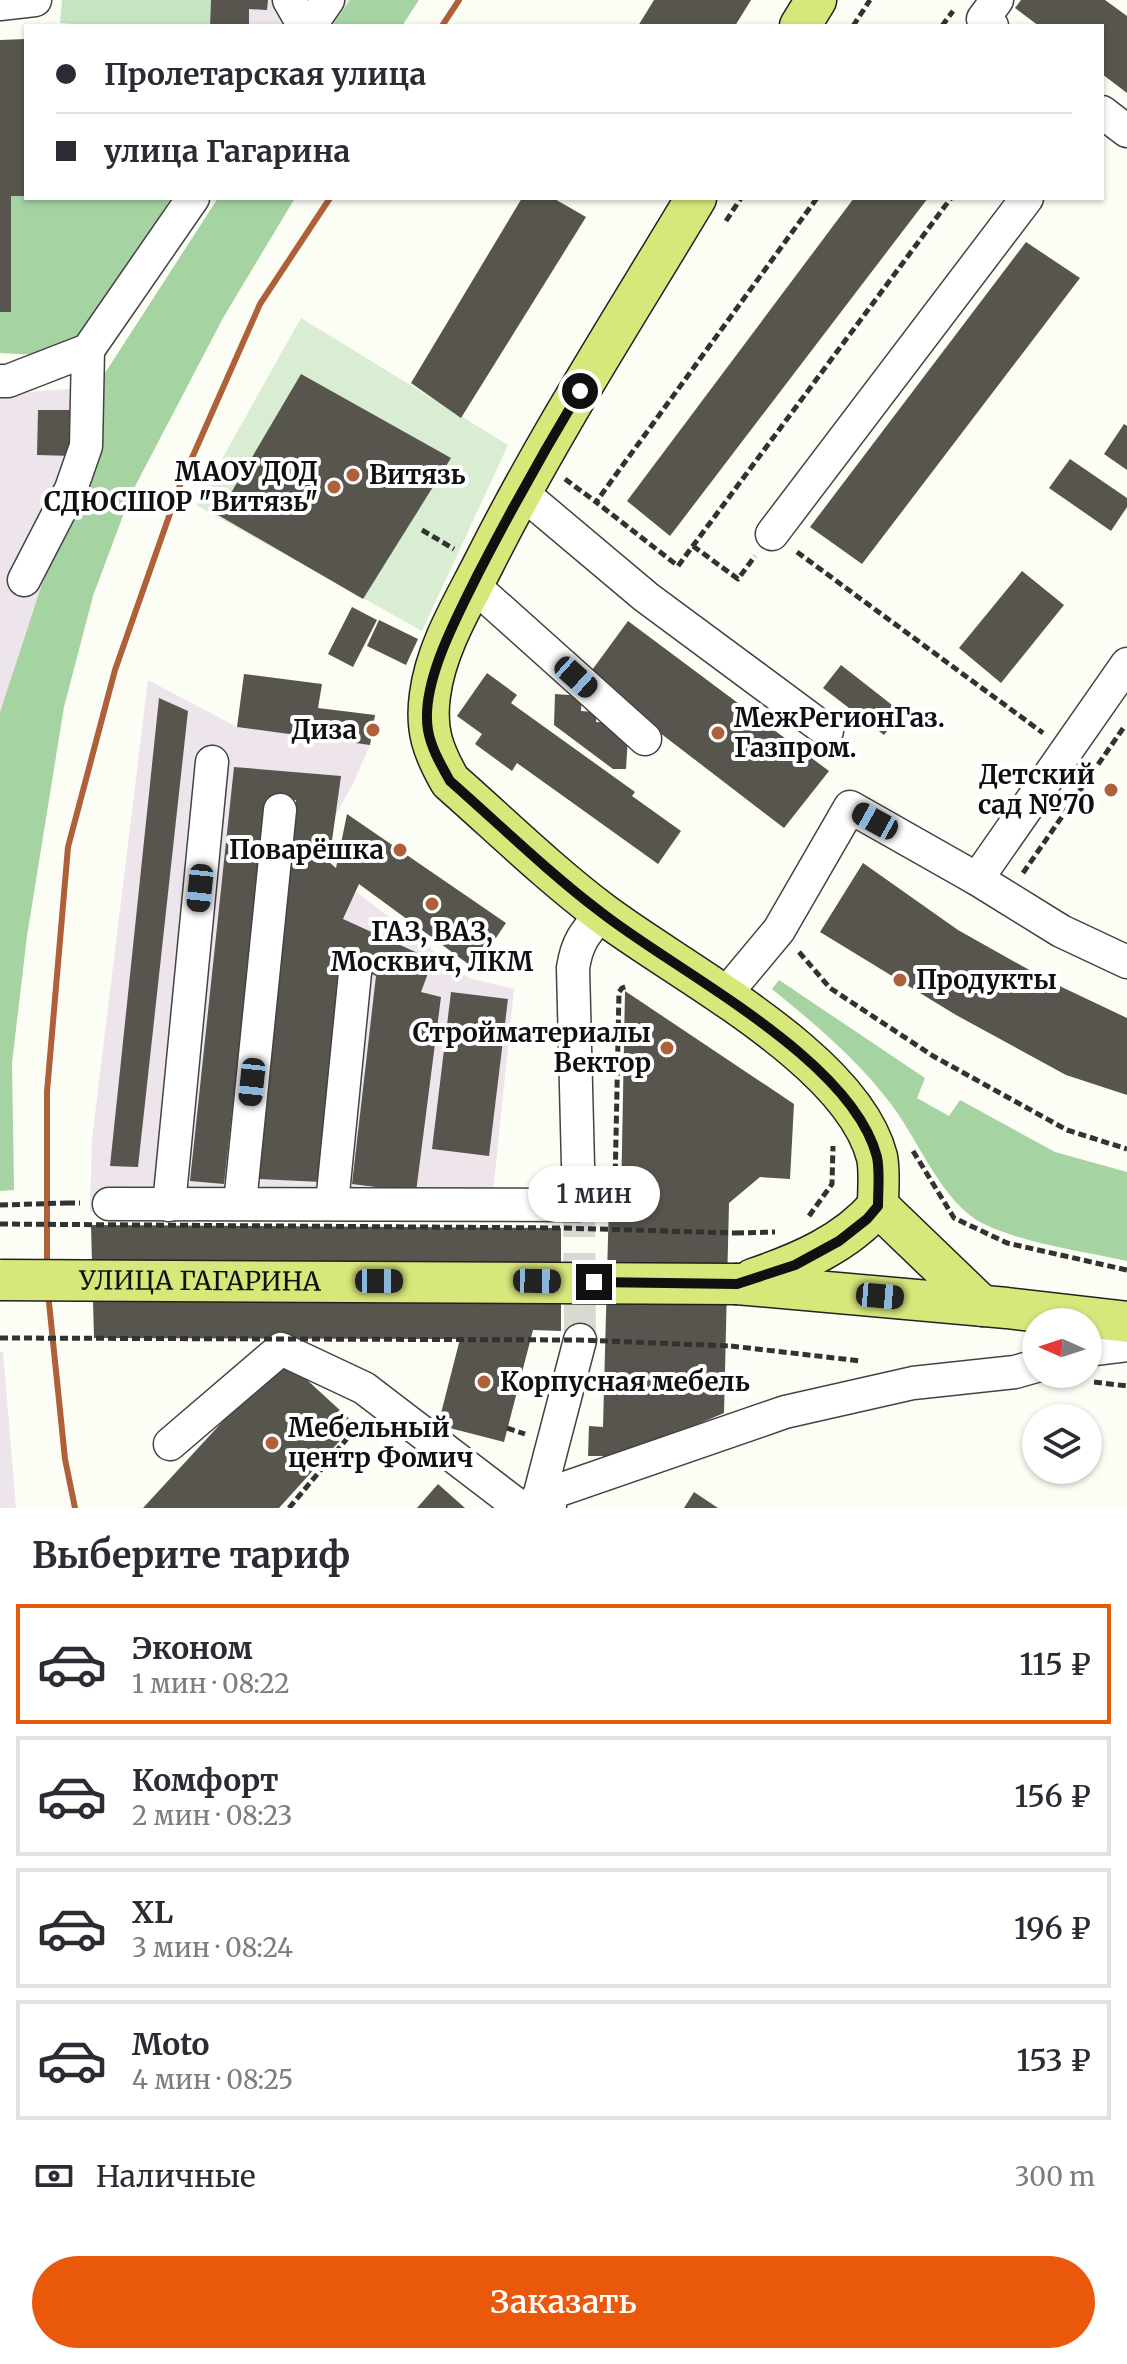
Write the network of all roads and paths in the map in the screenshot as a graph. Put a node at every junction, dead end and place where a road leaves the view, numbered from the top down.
1 (35, 0) edge
2 (289, 0) edge
3 (328, 0) edge
4 (816, 0) edge
5 (870, 0) edge
6 (997, 0) edge
7 (0, 4) edge
8 (306, 24) edge
9 (309, 24) edge
10 (801, 24) edge
11 (854, 24) edge
12 (989, 24) edge
13 (1104, 114) edge
14 (1127, 131) edge
15 (192, 200) edge
16 (736, 200) edge
17 (816, 200) edge
18 (950, 200) edge
19 (1025, 200) edge
20 (710, 211) edge
21 (88, 350) junction
22 (0, 381) edge
23 (530, 500) junction
24 (596, 502) junction
25 (422, 530) dead end
26 (772, 534) junction
27 (693, 546) junction
28 (466, 568) junction
29 (24, 580) dead end
30 (1127, 664) edge
31 (1127, 723) edge
32 (827, 731) dead end
33 (645, 739) dead end
34 (1067, 750) junction
35 (212, 762) dead end
36 (280, 810) dead end
37 (1044, 845) dead end
38 (977, 879) junction
39 (602, 913) junction
40 (779, 930) junction
41 (1127, 962) edge
42 (355, 973) dead end
43 (632, 978) dead end
44 (724, 996) junction
45 (833, 1141) dead end
46 (909, 1145) dead end
47 (1127, 1149) edge
48 (67, 1203) dead end
49 (240, 1203) junction
50 (332, 1203) junction
51 (606, 1203) dead end
52 (109, 1204) dead end
53 (0, 1205) edge
54 (169, 1205) junction
55 (878, 1206) junction
56 (806, 1220) dead end
57 (0, 1224) edge
58 (782, 1232) dead end
59 (1127, 1270) edge
60 (0, 1280) edge
61 (737, 1284) junction
62 (982, 1306) junction
63 (1127, 1322) edge
64 (0, 1338) edge
65 (580, 1340) junction
66 (1127, 1345) edge
67 (731, 1346) dead end
68 (1102, 1358) edge
69 (1022, 1370) edge
70 (1102, 1374) edge
71 (1127, 1386) edge
72 (364, 1388) junction
73 (170, 1444) dead end
74 (535, 1505) edge
75 (289, 1508) edge

1 - 7 street
2 - 8 street
3 - 9 street
4 - 10 main road
5 - 11 path
6 - 12 street
13 - 14 street
15 - 21 street
16 - 20 path
17 - 24 path
18 - 27 path
19 - 26 street
20 - 23 main road
21 - 22 street
21 - 29 street
23 - 24 path
23 - 28 main road
23 - 32 street
24 - 27 path
25 - 28 path
26 - 27 path
26 - 34 path
28 - 33 street
28 - 39 main road
30 - 34 street
31 - 37 path
34 - 38 street
35 - 54 street
36 - 49 street
38 - 40 street
38 - 41 street
39 - 44 main road
39 - 50 street
40 - 44 street
40 - 47 path
42 - 50 street
43 - 51 path
44 - 55 main road
45 - 56 path
46 - 59 path
48 - 53 path, bridge
49 - 50 street
49 - 54 street
52 - 54 street
55 - 61 main road
55 - 62 main road
57 - 58 path, bridge
60 - 61 main road, УЛИЦА ГАГАРИНА, bridge
61 - 62 main road
62 - 63 main road
64 - 65 path, bridge
65 - 67 path, bridge
65 - 74 street
66 - 68 street
69 - 74 street
70 - 71 path
72 - 73 street
72 - 74 street
72 - 75 path

